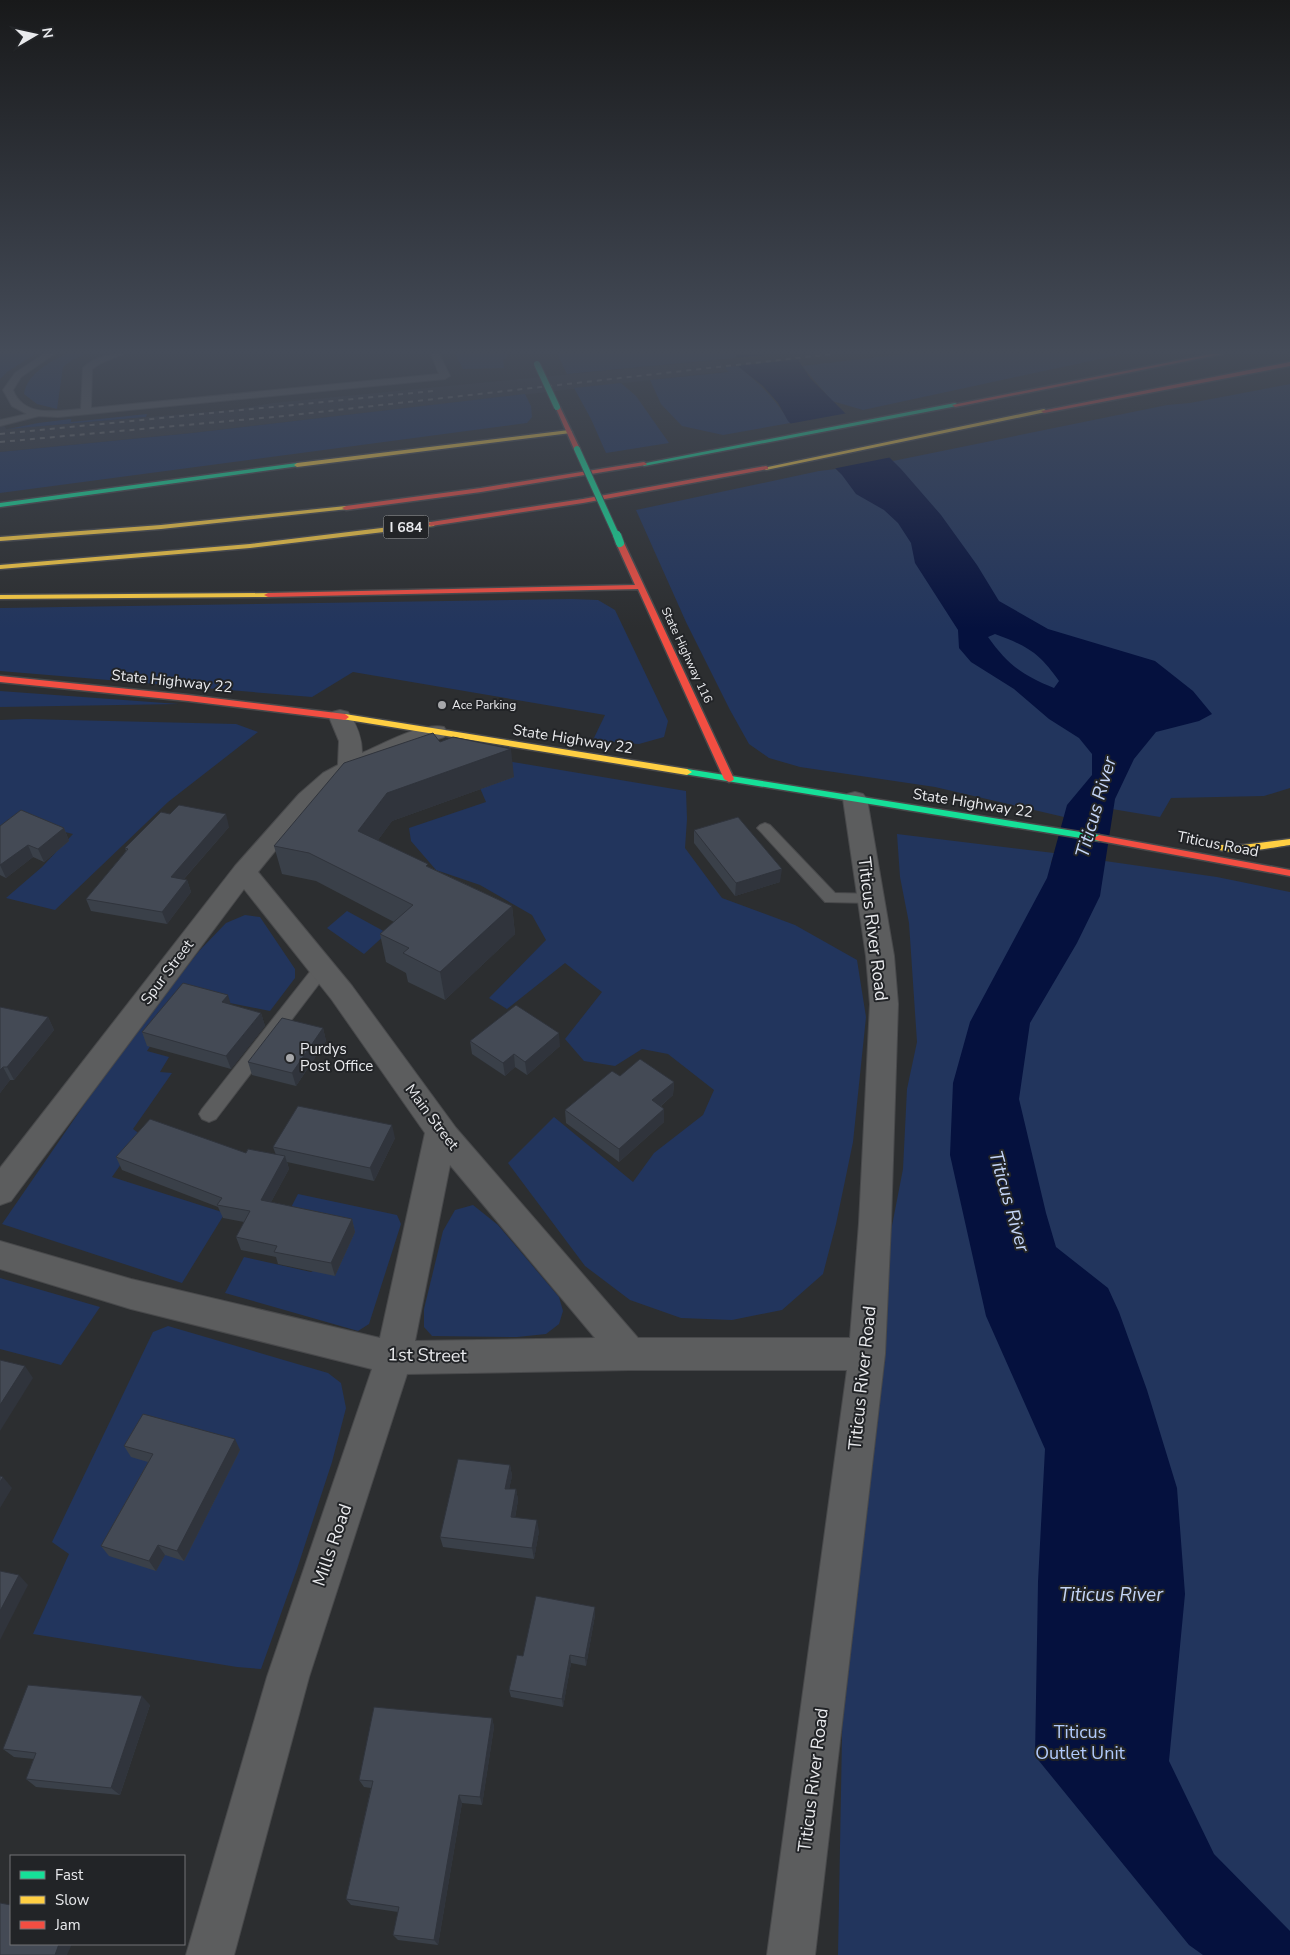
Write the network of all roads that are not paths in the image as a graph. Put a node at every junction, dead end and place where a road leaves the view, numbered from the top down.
1 (453, 445) edge
2 (575, 445) edge
3 (747, 445) edge
4 (876, 445) edge
5 (0, 505) edge
6 (0, 539) edge
7 (0, 567) edge
8 (641, 587) junction
9 (0, 597) edge
10 (0, 679) edge
11 (340, 717) junction
12 (436, 732) junction
13 (349, 768) junction
14 (729, 779) junction
15 (855, 799) junction
16 (765, 828) dead end
17 (1290, 842) edge
18 (1140, 844) junction
19 (244, 872) junction
20 (1290, 873) edge
21 (871, 898) junction
22 (322, 968) junction
23 (209, 1114) dead end
24 (441, 1132) junction
25 (0, 1192) edge
26 (0, 1255) edge
27 (630, 1354) junction
28 (866, 1354) junction
29 (394, 1358) junction
30 (210, 1955) edge
31 (791, 1955) edge

1 - 5 main road
2 - 8 main road, State Highway 116, bridge
3 - 6 main road, I 684
4 - 7 main road, I 684
8 - 9 main road
8 - 14 main road, State Highway 116
10 - 11 main road, State Highway 22
11 - 12 main road, State Highway 22
11 - 13 street
12 - 13 street, Spur Street
12 - 14 main road, State Highway 22
13 - 19 street, Spur Street
14 - 15 main road, State Highway 22
15 - 18 main road, State Highway 22
15 - 21 street, Titicus River Road
16 - 21 lane
17 - 18 main road
18 - 20 main road, Titicus Road
19 - 22 street, Main Street
19 - 25 street, Spur Street
21 - 28 street, Titicus River Road
22 - 23 lane
22 - 24 street, Main Street
24 - 27 street, Main Street
24 - 29 street, Mills Road
26 - 29 street, 1st Street
27 - 28 street, 1st Street
27 - 29 street, 1st Street
28 - 31 street, Titicus River Road
29 - 30 street, Mills Road

